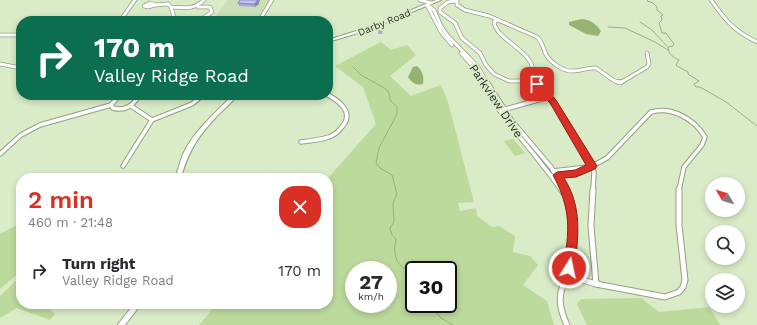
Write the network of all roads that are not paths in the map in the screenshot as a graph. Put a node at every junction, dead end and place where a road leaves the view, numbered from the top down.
1 (135, 0) edge
2 (172, 0) edge
3 (204, 0) edge
4 (272, 0) edge
5 (419, 0) edge
6 (439, 0) edge
7 (456, 0) edge
8 (711, 0) edge
9 (434, 2) junction
10 (168, 4) junction
11 (155, 5) dead end
12 (427, 5) junction
13 (171, 7) junction
14 (198, 7) junction
15 (421, 7) junction
16 (124, 16) edge
17 (174, 16) edge
18 (206, 16) edge
19 (262, 16) edge
20 (497, 20) junction
21 (0, 35) edge
22 (16, 35) edge
23 (333, 40) edge
24 (757, 42) edge
25 (647, 53) dead end
26 (0, 64) edge
27 (16, 67) edge
28 (537, 84) dead end
29 (549, 97) junction
30 (333, 98) edge
31 (115, 100) edge
32 (136, 100) edge
33 (197, 100) edge
34 (231, 100) edge
35 (111, 105) junction
36 (131, 106) junction
37 (502, 110) junction
38 (152, 120) junction
39 (301, 142) dead end
40 (0, 154) edge
41 (123, 166) dead end
42 (592, 166) junction
43 (180, 173) edge
44 (556, 173) junction
45 (551, 174) junction
46 (566, 196) junction
47 (569, 268) junction
48 (576, 278) junction
49 (565, 280) junction
50 (596, 284) junction
51 (134, 309) edge
52 (121, 325) edge
53 (567, 325) edge

1 - 16 street
2 - 10 street
3 - 14 street
4 - 19 street
5 - 9 street
5 - 15 street
6 - 9 main road, Darby Road
7 - 20 street
7 - 20 street
8 - 24 street
9 - 12 main road, Darby Road
10 - 11 street
10 - 13 street
12 - 15 main road, Darby Road
12 - 37 street, Parkview Drive
13 - 14 street
13 - 17 street
14 - 18 street
15 - 23 main road, Darby Road
20 - 25 street
21 - 22 street
26 - 27 street
28 - 29 street
29 - 37 street
29 - 42 street
30 - 39 street
31 - 35 street
32 - 36 street
33 - 38 street
34 - 43 main road
35 - 36 street
35 - 40 street
36 - 38 street
37 - 44 street, Parkview Drive
37 - 45 street, Parkview Drive
38 - 41 street
42 - 44 street
42 - 50 street
42 - 50 street
44 - 45 street
44 - 46 street, Parkview Drive
45 - 46 street, Parkview Drive
46 - 47 street, Parkview Drive
47 - 48 street
47 - 49 street, Parkview Drive
48 - 49 street
48 - 50 street
49 - 53 street, Parkview Drive
51 - 52 main road

